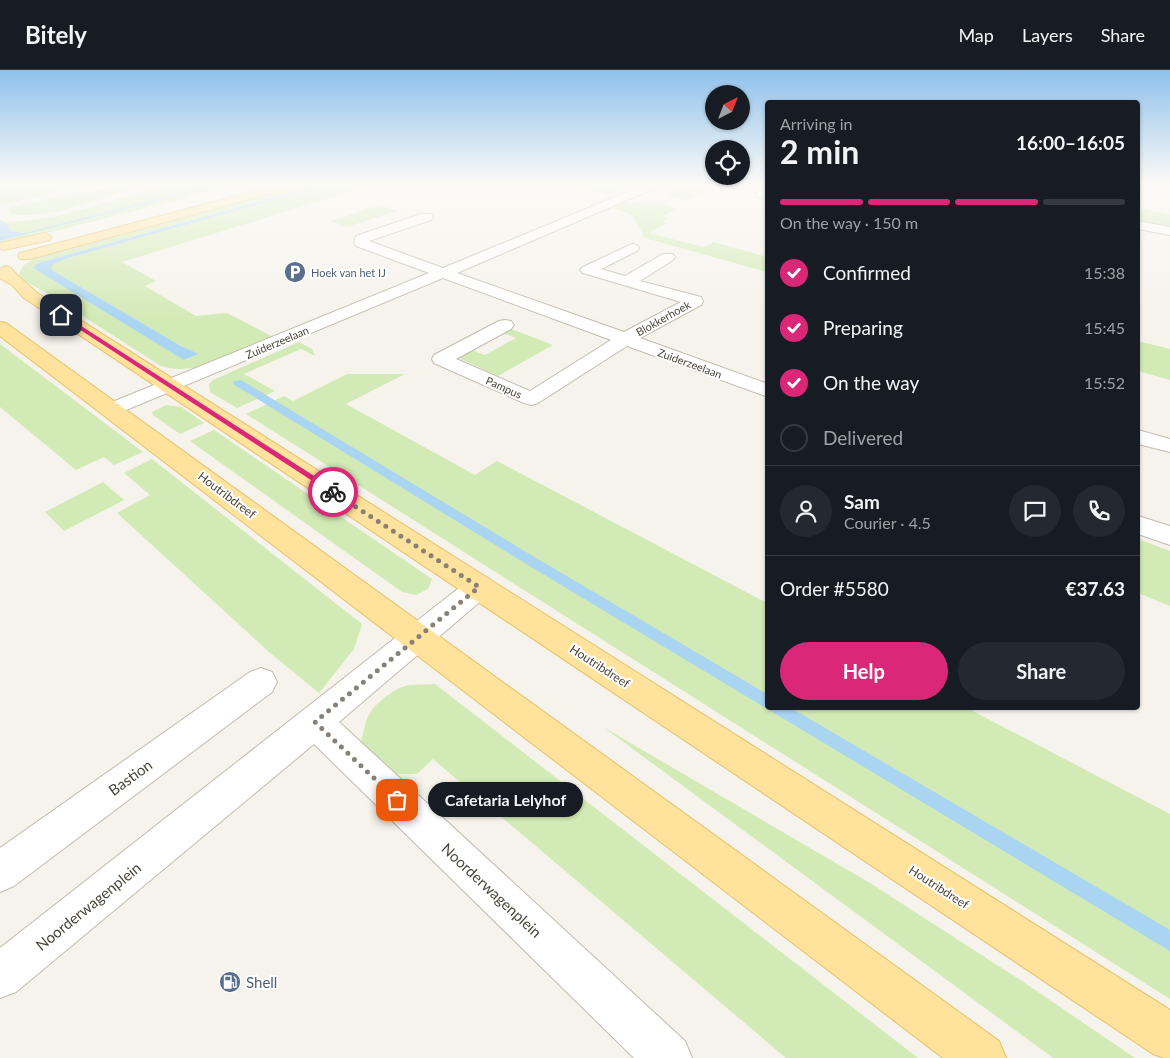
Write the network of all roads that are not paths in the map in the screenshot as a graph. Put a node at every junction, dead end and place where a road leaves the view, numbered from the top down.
1 (82, 229) edge
2 (98, 229) edge
3 (390, 229) edge
4 (548, 229) edge
5 (1150, 229) edge
6 (1170, 231) edge
7 (632, 248) dead end
8 (8, 250) edge
9 (668, 257) dead end
10 (443, 273) junction
11 (2, 274) edge
12 (627, 282) junction
13 (505, 325) dead end
14 (0, 327) edge
15 (625, 339) junction
16 (172, 385) junction
17 (765, 390) edge
18 (112, 409) junction
19 (1140, 438) edge
20 (1168, 446) dead end
21 (1140, 526) edge
22 (1170, 536) edge
23 (479, 587) junction
24 (419, 638) junction
25 (261, 682) dead end
26 (315, 722) junction
27 (0, 872) edge
28 (0, 976) edge
29 (1170, 1037) edge
30 (668, 1058) edge
31 (982, 1058) edge

1 - 8 main road
2 - 8 main road
3 - 10 street
4 - 10 street, Zuiderzeelaan
5 - 6 street
7 - 12 street, Blokkerhoek
8 - 11 main road
9 - 12 street
10 - 15 street, Zuiderzeelaan
10 - 16 street, Zuiderzeelaan
11 - 16 main road, Houtribdreef
12 - 15 street, Blokkerhoek
13 - 15 street, Pampus
14 - 18 main road, Houtribdreef
15 - 17 street, Zuiderzeelaan
16 - 18 street, Zuiderzeelaan
16 - 23 main road, Houtribdreef
18 - 24 main road, Houtribdreef
19 - 20 street
21 - 22 street
23 - 24 street, Noorderwagenplein
23 - 29 main road, Houtribdreef
24 - 26 street, Noorderwagenplein
24 - 31 main road, Houtribdreef
25 - 27 street, Bastion
26 - 28 street, Noorderwagenplein
26 - 30 street, Noorderwagenplein

